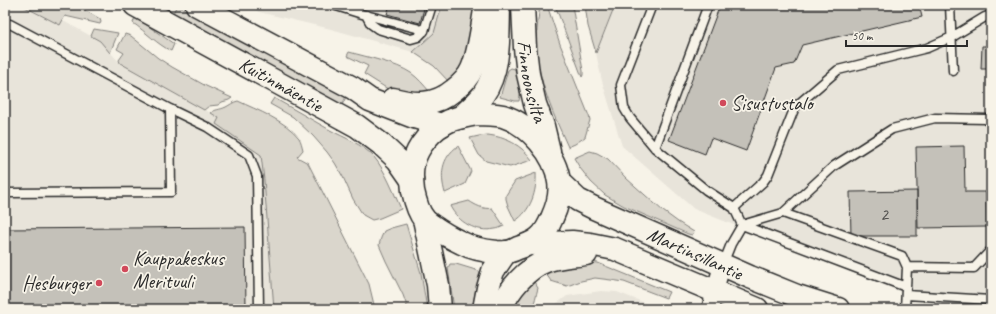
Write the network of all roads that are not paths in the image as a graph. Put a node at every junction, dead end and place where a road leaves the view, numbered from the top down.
1 (135, 5) edge
2 (197, 5) edge
3 (334, 5) edge
4 (432, 5) edge
5 (486, 5) edge
6 (499, 5) edge
7 (523, 5) edge
8 (652, 5) edge
9 (708, 5) edge
10 (950, 5) edge
11 (991, 15) edge
12 (5, 24) edge
13 (952, 37) junction
14 (953, 71) dead end
15 (353, 88) junction
16 (170, 109) junction
17 (461, 117) junction
18 (442, 125) junction
19 (991, 126) edge
20 (655, 148) junction
21 (550, 156) junction
22 (412, 180) junction
23 (560, 183) junction
24 (5, 194) edge
25 (734, 208) junction
26 (784, 213) junction
27 (424, 219) junction
28 (742, 225) junction
29 (530, 244) junction
30 (615, 249) junction
31 (991, 250) edge
32 (506, 252) junction
33 (722, 265) junction
34 (907, 267) junction
35 (906, 291) junction
36 (712, 300) edge
37 (991, 300) edge
38 (258, 309) edge
39 (440, 309) edge
40 (484, 309) edge
41 (501, 309) edge
42 (757, 309) edge
43 (838, 309) edge
44 (905, 309) edge

1 - 22 main road, Kuitinmäentie
2 - 15 main road, Kuitinmäentie
3 - 4 lane
5 - 15 main road
6 - 17 main road, Finnoonsilta
7 - 21 main road, Finnoonsilta
8 - 20 lane
9 - 20 lane
10 - 13 lane
11 - 13 lane
12 - 16 lane
13 - 14 lane
13 - 25 lane
15 - 18 main road, Kuitinmäentie
16 - 24 lane
16 - 38 lane
17 - 18 main road
17 - 21 main road
18 - 22 main road
19 - 26 lane
20 - 25 lane
21 - 23 main road
22 - 27 main road
23 - 29 main road
23 - 33 main road, Martinsillantie
25 - 28 lane
26 - 28 lane
26 - 34 lane
27 - 32 main road
27 - 39 main road
28 - 33 lane
28 - 35 lane
29 - 30 main road, Martinsillantie
29 - 32 main road
30 - 36 main road, Martinsillantie
30 - 41 main road
31 - 34 lane
32 - 40 main road
33 - 36 street
33 - 43 main road, Martinsillantie
34 - 35 lane
35 - 37 lane
35 - 44 lane
36 - 42 main road, Martinsillantie

